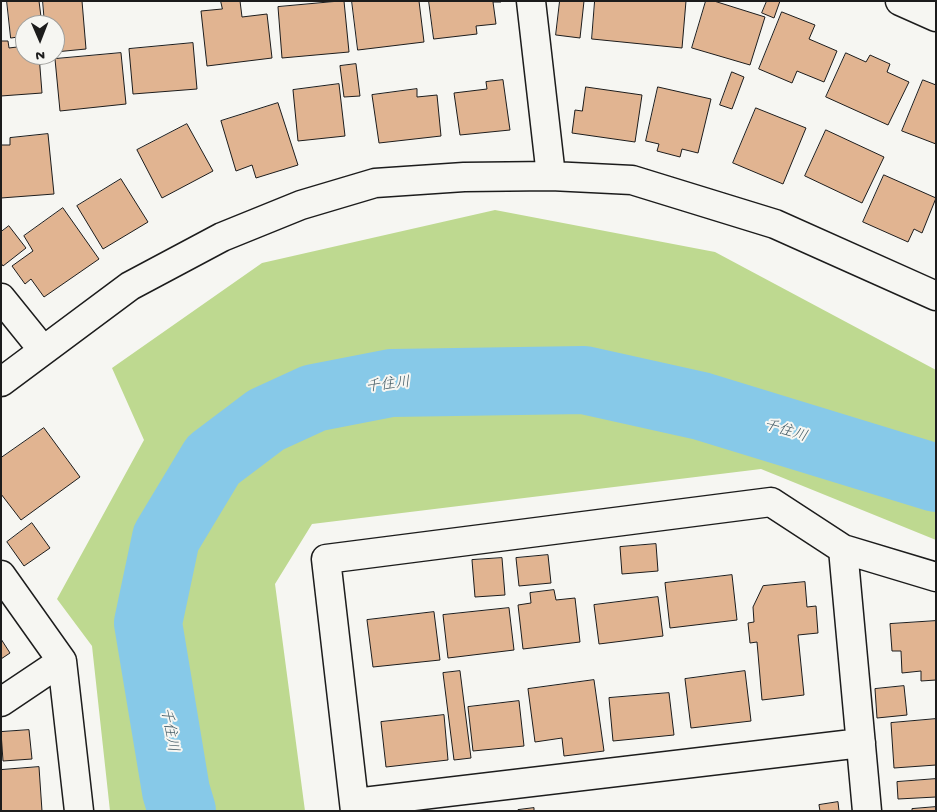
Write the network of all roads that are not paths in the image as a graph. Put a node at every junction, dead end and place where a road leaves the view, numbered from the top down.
1 (531, 1) edge
2 (900, 1) edge
3 (936, 17) edge
4 (551, 176) junction
5 (936, 296) edge
6 (1, 298) edge
7 (43, 350) junction
8 (1, 382) edge
9 (843, 549) junction
10 (1, 575) edge
11 (936, 577) edge
12 (62, 661) junction
13 (1, 702) edge
14 (861, 743) junction
15 (355, 807) edge
16 (79, 811) edge
17 (868, 811) edge

1 - 4 street
2 - 3 street
4 - 5 street
4 - 7 street
6 - 7 street
7 - 8 street
9 - 11 street
9 - 14 street
9 - 15 street
10 - 12 street
12 - 13 street
12 - 16 street
14 - 15 street
14 - 17 street

